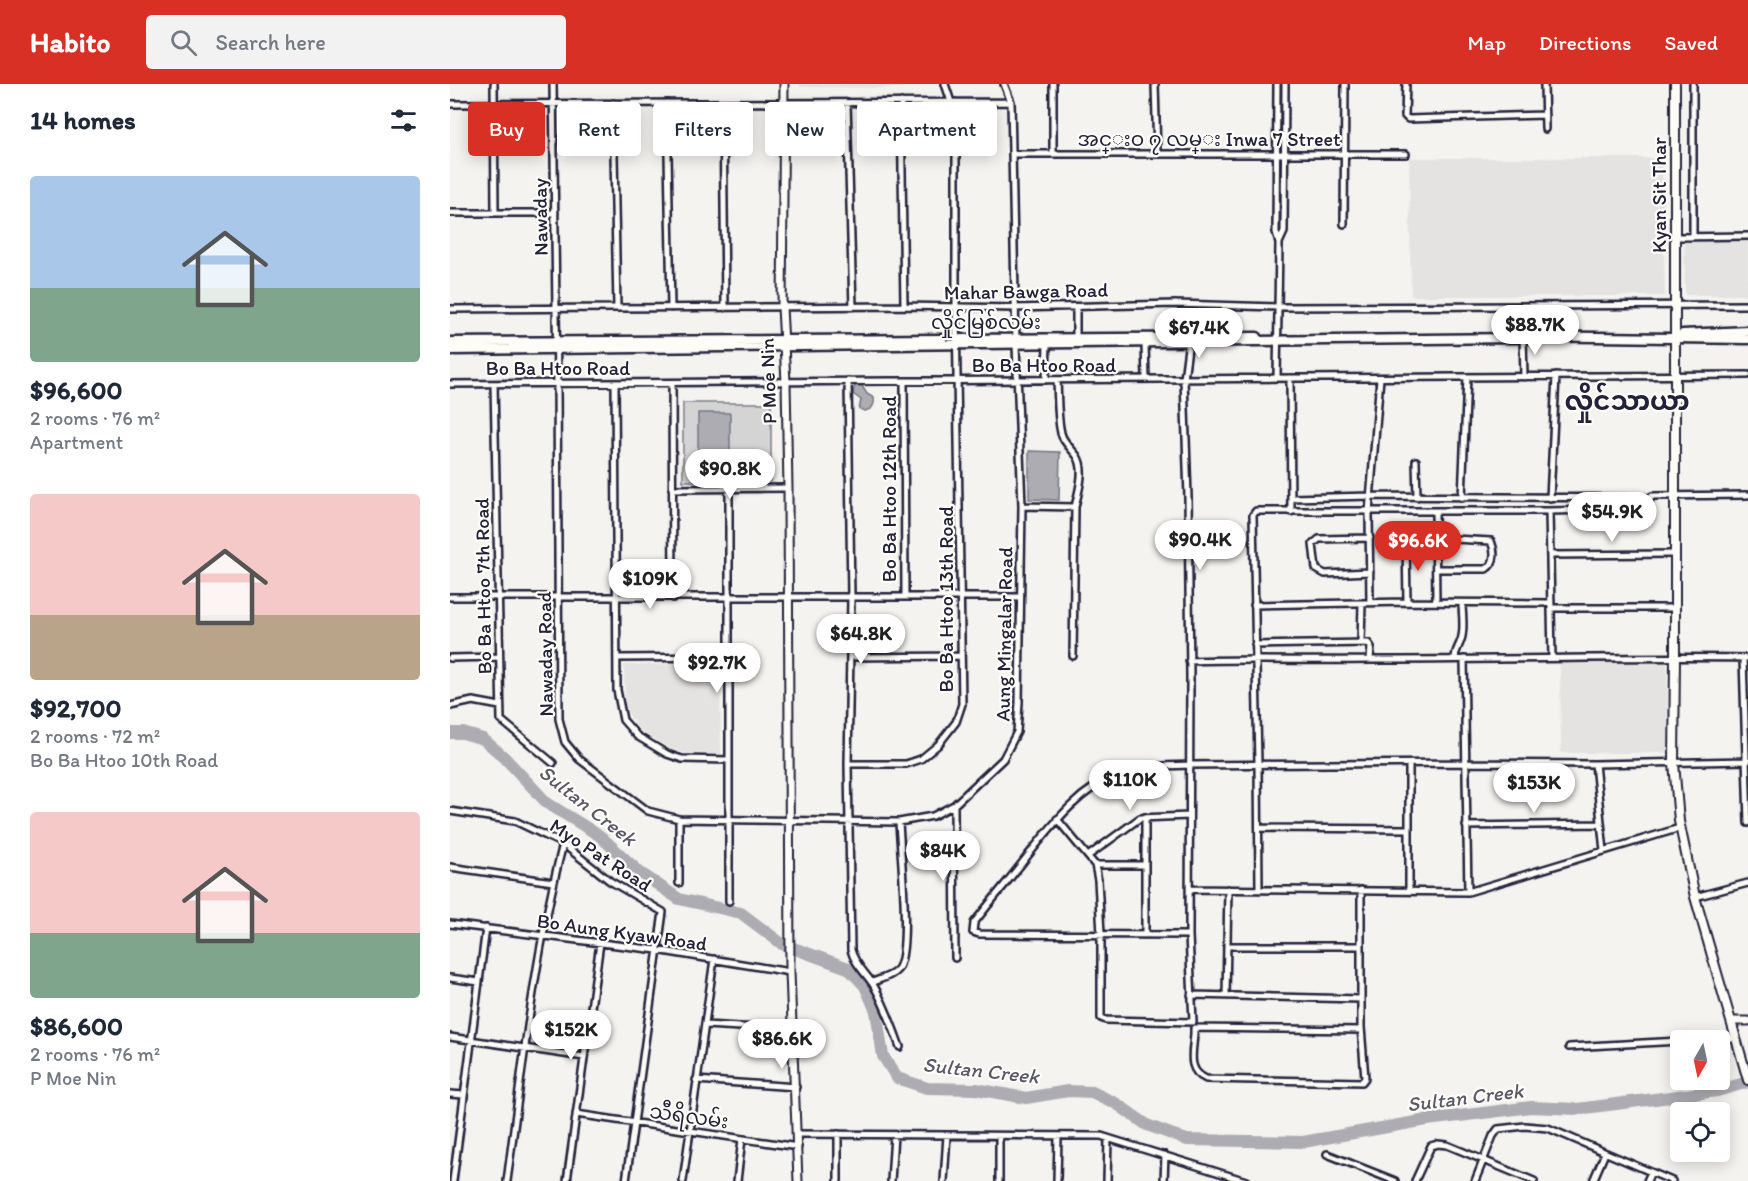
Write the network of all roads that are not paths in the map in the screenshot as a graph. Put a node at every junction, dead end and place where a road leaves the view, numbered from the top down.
1 (494, 84) edge
2 (553, 84) edge
3 (784, 84) edge
4 (945, 84) edge
5 (1004, 84) edge
6 (1053, 84) edge
7 (1155, 84) edge
8 (1277, 84) edge
9 (1285, 84) edge
10 (1345, 84) edge
11 (1406, 84) edge
12 (1544, 84) edge
13 (1676, 84) edge
14 (1694, 84) edge
15 (494, 102) edge
16 (784, 102) edge
17 (954, 102) edge
18 (997, 102) edge
19 (1011, 102) junction
20 (847, 103) joint
21 (857, 103) edge
22 (450, 104) edge
23 (468, 104) edge
24 (545, 104) edge
25 (553, 104) junction
26 (557, 104) edge
27 (1545, 116) junction
28 (1545, 129) dead end
29 (1281, 153) junction
30 (1345, 153) junction
31 (1012, 154) junction
32 (1053, 154) junction
33 (1157, 154) junction
34 (1406, 154) dead end
35 (494, 156) edge
36 (614, 156) edge
37 (668, 156) edge
38 (724, 156) edge
39 (783, 156) edge
40 (902, 156) edge
41 (955, 156) edge
42 (495, 212) junction
43 (450, 213) edge
44 (555, 213) junction
45 (1344, 224) dead end
46 (1748, 236) edge
47 (1676, 237) junction
48 (1694, 237) junction
49 (1675, 305) junction
50 (1748, 305) edge
51 (904, 306) junction
52 (782, 307) junction
53 (853, 307) junction
54 (1076, 307) junction
55 (1277, 307) junction
56 (616, 308) junction
57 (671, 308) junction
58 (725, 308) junction
59 (956, 308) junction
60 (1015, 308) junction
61 (450, 309) edge
62 (556, 310) junction
63 (1748, 331) edge
64 (1522, 336) junction
65 (1675, 337) junction
66 (1077, 338) junction
67 (1276, 339) junction
68 (1748, 339) edge
69 (1189, 340) junction
70 (1016, 341) junction
71 (1046, 341) junction
72 (450, 342) edge
73 (783, 343) junction
74 (957, 344) junction
75 (1145, 344) junction
76 (557, 345) junction
77 (450, 350) edge
78 (1748, 375) edge
79 (1556, 376) junction
80 (1675, 376) junction
81 (1467, 377) junction
82 (1524, 377) junction
83 (1277, 378) junction
84 (1290, 378) junction
85 (1380, 378) junction
86 (1146, 379) junction
87 (1184, 379) junction
88 (1018, 380) junction
89 (1046, 380) junction
90 (1057, 380) junction
91 (848, 381) junction
92 (904, 381) junction
93 (958, 381) junction
94 (672, 382) junction
95 (786, 382) junction
96 (557, 383) junction
97 (615, 383) junction
98 (450, 384) edge
99 (494, 384) junction
100 (1416, 461) dead end
101 (729, 488) junction
102 (788, 488) junction
103 (672, 489) junction
104 (1675, 495) junction
105 (1748, 495) edge
106 (1371, 496) junction
107 (1416, 497) junction
108 (1291, 498) junction
109 (1462, 498) junction
110 (1550, 498) junction
111 (1650, 498) junction
112 (1022, 506) junction
113 (1075, 507) junction
114 (1435, 511) junction
115 (1291, 512) junction
116 (1369, 512) junction
117 (1549, 512) junction
118 (1370, 538) junction
119 (1435, 538) junction
120 (1406, 541) dead end
121 (1675, 554) junction
122 (1550, 555) junction
123 (1436, 569) junction
124 (1370, 572) junction
125 (450, 597) edge
126 (498, 597) junction
127 (851, 597) junction
128 (905, 597) junction
129 (962, 597) junction
130 (1020, 597) junction
131 (558, 598) junction
132 (616, 598) junction
133 (673, 598) junction
134 (729, 598) junction
135 (788, 598) junction
136 (1407, 602) junction
137 (1436, 602) junction
138 (1362, 603) junction
139 (1370, 603) junction
140 (1462, 603) junction
141 (1254, 605) junction
142 (1551, 606) junction
143 (1675, 608) junction
144 (1361, 643) junction
145 (1255, 645) junction
146 (962, 656) junction
147 (1073, 656) dead end
148 (500, 657) junction
149 (729, 657) junction
150 (850, 657) junction
151 (1676, 657) junction
152 (450, 658) edge
153 (618, 658) junction
154 (1552, 658) junction
155 (1746, 658) edge
156 (1255, 659) junction
157 (1455, 659) junction
158 (1464, 659) junction
159 (1370, 660) junction
160 (1190, 661) junction
161 (450, 706) edge
162 (500, 706) junction
163 (1747, 710) edge
164 (729, 760) junction
165 (1747, 760) edge
166 (1674, 762) junction
167 (553, 763) dead end
168 (1465, 763) junction
169 (848, 764) junction
170 (1258, 764) junction
171 (1409, 764) junction
172 (1595, 764) junction
173 (1189, 765) junction
174 (954, 805) junction
175 (450, 811) edge
176 (1189, 816) junction
177 (1145, 817) junction
178 (680, 819) junction
179 (1057, 819) junction
180 (729, 820) junction
181 (849, 820) junction
182 (790, 821) junction
183 (1748, 821) edge
184 (899, 822) junction
185 (1601, 824) junction
186 (1466, 826) junction
187 (1259, 828) junction
188 (1680, 828) junction
189 (1409, 829) junction
190 (562, 844) junction
191 (1604, 850) junction
192 (1088, 856) junction
193 (1095, 864) junction
194 (1145, 865) junction
195 (450, 867) edge
196 (553, 882) junction
197 (679, 883) dead end
198 (1748, 884) edge
199 (1189, 889) junction
200 (1228, 890) junction
201 (1259, 890) junction
202 (1361, 890) junction
203 (1410, 890) junction
204 (1468, 892) junction
205 (1695, 897) junction
206 (729, 901) dead end
207 (450, 924) edge
208 (486, 928) junction
209 (1101, 934) junction
210 (1144, 934) junction
211 (1189, 935) junction
212 (544, 936) junction
213 (600, 943) junction
214 (1227, 945) junction
215 (1361, 946) junction
216 (657, 950) junction
217 (955, 958) dead end
218 (714, 959) junction
219 (790, 972) junction
220 (450, 978) edge
221 (479, 982) junction
222 (872, 982) junction
223 (1191, 995) junction
224 (1226, 996) junction
225 (1361, 999) junction
226 (1731, 1021) junction
227 (1748, 1021) edge
228 (705, 1025) junction
229 (1193, 1025) junction
230 (793, 1030) junction
231 (1361, 1030) junction
232 (450, 1037) edge
233 (1730, 1038) edge
234 (1736, 1038) junction
235 (472, 1040) junction
236 (1670, 1042) edge
237 (900, 1047) dead end
238 (1569, 1047) dead end
239 (525, 1048) junction
240 (584, 1057) junction
241 (1747, 1075) edge
242 (696, 1080) junction
243 (796, 1087) junction
244 (450, 1094) edge
245 (464, 1095) junction
246 (576, 1114) junction
247 (634, 1123) junction
248 (690, 1131) junction
249 (797, 1134) junction
250 (838, 1134) junction
251 (894, 1135) junction
252 (947, 1135) junction
253 (999, 1136) junction
254 (1058, 1136) junction
255 (1108, 1138) junction
256 (742, 1139) junction
257 (798, 1147) junction
258 (450, 1148) edge
259 (457, 1149) junction
260 (1605, 1153) junction
261 (1327, 1154) dead end
262 (1165, 1155) junction
263 (1484, 1160) junction
264 (1650, 1172) junction
265 (453, 1181) edge
266 (507, 1181) edge
267 (567, 1181) edge
268 (626, 1181) edge
269 (683, 1181) edge
270 (736, 1181) edge
271 (798, 1181) edge
272 (838, 1181) edge
273 (891, 1181) edge
274 (944, 1181) edge
275 (999, 1181) edge
276 (1057, 1181) edge
277 (1107, 1181) edge
278 (1164, 1181) edge
279 (1246, 1181) edge
280 (1395, 1181) edge
281 (1415, 1181) edge
282 (1475, 1181) edge
283 (1534, 1181) edge
284 (1593, 1181) edge
285 (1647, 1181) edge
286 (1672, 1181) edge

1 - 15 street
2 - 25 street, Nawaday
3 - 16 street, P Moe Nin
4 - 17 street, Bo Ba Htoo 13th Road
5 - 19 street
6 - 32 street
7 - 33 street
8 - 29 street
9 - 29 street
10 - 30 street
11 - 27 street
12 - 27 street
13 - 47 main road, Kyan Sit Thar
14 - 48 street
18 - 19 street
19 - 31 street, Aung Mingalar Road
20 - 21 street
20 - 53 street
22 - 23 street
24 - 25 street
25 - 26 street
25 - 44 street, Nawaday
27 - 28 street
29 - 30 street, အင္းဝ ၇ လမ္း Inwa 7 Street
29 - 33 street, အင္းဝ ၇ လမ္း Inwa 7 Street
29 - 55 street
30 - 34 street, အင္းဝ ၇ လမ္း Inwa 7 Street
30 - 45 street
31 - 32 street, အင္းဝ ၇ လမ္း Inwa 7 Street
31 - 60 street, Aung Mingalar Road
32 - 33 street, အင္းဝ ၇ လမ္း Inwa 7 Street
35 - 42 street
36 - 56 street
37 - 57 street
38 - 58 street
39 - 52 street, P Moe Nin
40 - 51 street
41 - 59 street, Bo Ba Htoo 13th Road
42 - 43 street
42 - 44 street
44 - 62 street, Nawaday
46 - 48 street
47 - 48 street
47 - 49 main road, Kyan Sit Thar
49 - 50 street, Mahar Bawga Road
49 - 55 street, Mahar Bawga Road
49 - 65 main road, Kyan Sit Thar
51 - 53 street, Mahar Bawga Road
51 - 59 street, Mahar Bawga Road
52 - 53 street, Mahar Bawga Road
52 - 58 street, Mahar Bawga Road
52 - 73 street, P Moe Nin
54 - 55 street, Mahar Bawga Road
54 - 60 street, Mahar Bawga Road
54 - 66 street
55 - 67 street
56 - 57 street, Mahar Bawga Road
56 - 62 street, Mahar Bawga Road
57 - 58 street, Mahar Bawga Road
59 - 60 street, Mahar Bawga Road
59 - 74 street, Bo Ba Htoo 13th Road
60 - 70 street, Aung Mingalar Road
61 - 62 street, Mahar Bawga Road
62 - 76 street, Nawaday
63 - 65 main road, လှိုင်မြစ်လမ်း
64 - 65 main road, လှိုင်မြစ်လမ်း
64 - 67 main road, လှိုင်မြစ်လမ်း
64 - 82 street
65 - 68 main road, လှိုင်မြစ်လမ်း
65 - 80 main road, Kyan Sit Thar
66 - 69 main road, လှိုင်မြစ်လမ်း
66 - 71 main road, လှိုင်မြစ်လမ်း
67 - 69 main road, လှိုင်မြစ်လမ်း
67 - 83 street
69 - 75 main road, လှိုင်မြစ်လမ်း
69 - 87 street
70 - 71 main road, လှိုင်မြစ်လမ်း
70 - 74 main road, လှိုင်မြစ်လမ်း
70 - 88 street, Aung Mingalar Road
71 - 75 main road, လှိုင်မြစ်လမ်း
71 - 89 street
72 - 76 main road, လှိုင်မြစ်လမ်း
73 - 74 main road, လှိုင်မြစ်လမ်း
73 - 76 main road, လှိုင်မြစ်လမ်း
73 - 95 street, P Moe Nin
74 - 93 street, Bo Ba Htoo 13th Road
75 - 86 street
76 - 77 main road, လှိုင်မြစ်လမ်း
76 - 96 street, Nawaday Road
78 - 80 street, Bo Ba Htoo Road
79 - 80 street, Bo Ba Htoo Road
79 - 82 street, Bo Ba Htoo Road
79 - 110 street
80 - 104 main road, Kyan Sit Thar
81 - 82 street, Bo Ba Htoo Road
81 - 85 street, Bo Ba Htoo Road
81 - 109 street
83 - 84 street, Bo Ba Htoo Road
83 - 87 street, Bo Ba Htoo Road
84 - 85 street, Bo Ba Htoo Road
84 - 108 street
85 - 106 street
86 - 87 street, Bo Ba Htoo Road
86 - 90 street, Bo Ba Htoo Road
87 - 160 street
88 - 89 street, Bo Ba Htoo Road
88 - 93 street, Bo Ba Htoo Road
88 - 112 street, Aung Mingalar Road
89 - 90 street, Bo Ba Htoo Road
90 - 113 street
91 - 92 street, Bo Ba Htoo Road
91 - 95 street, Bo Ba Htoo Road
91 - 127 street
92 - 93 street, Bo Ba Htoo Road
92 - 128 street, Bo Ba Htoo 12th Road
93 - 129 street, Bo Ba Htoo 13th Road
94 - 95 street, Bo Ba Htoo Road
94 - 97 street, Bo Ba Htoo Road
94 - 103 street
95 - 102 street, P Moe Nin
96 - 97 street, Bo Ba Htoo Road
96 - 99 street, Bo Ba Htoo Road
96 - 131 street, Nawaday Road
97 - 132 street
98 - 99 street, Bo Ba Htoo Road
99 - 126 street, Bo Ba Htoo 7th Road
100 - 107 street
101 - 102 street
101 - 103 street
101 - 134 street
102 - 135 street, P Moe Nin
103 - 133 street
104 - 105 street
104 - 111 street
104 - 121 main road, Kyan Sit Thar
106 - 107 street
106 - 108 street
106 - 116 street
107 - 109 street
108 - 115 street
109 - 110 street
110 - 111 street
111 - 117 street
112 - 113 street
112 - 130 street, Aung Mingalar Road
113 - 147 street
114 - 116 street
114 - 117 street
114 - 119 street
115 - 116 street
115 - 141 street
116 - 118 street
117 - 122 street
118 - 124 street
118 - 124 street
119 - 123 street
119 - 123 street
120 - 136 street
121 - 122 street
121 - 143 main road, Kyan Sit Thar
122 - 142 street
123 - 137 street
124 - 139 street
125 - 126 street
126 - 131 street
126 - 148 street, Bo Ba Htoo 7th Road
127 - 128 street
127 - 135 street
127 - 150 street
128 - 129 street
129 - 130 street
129 - 146 street, Bo Ba Htoo 13th Road
130 - 174 street, Aung Mingalar Road
131 - 132 street
131 - 178 street, Nawaday Road
132 - 133 street
132 - 153 street
133 - 134 street
134 - 135 street
134 - 149 street
135 - 182 street, P Moe Nin
136 - 137 street
136 - 139 street
137 - 140 street
138 - 139 street
138 - 141 street
138 - 144 street
140 - 142 street
140 - 157 street
141 - 145 street
142 - 143 street
142 - 154 street
143 - 151 main road, Kyan Sit Thar
144 - 145 street
144 - 159 street
145 - 156 street
146 - 150 street
146 - 169 street, Bo Ba Htoo 13th Road
148 - 152 street
148 - 162 street, Bo Ba Htoo 7th Road
149 - 153 street
149 - 164 street
150 - 169 street
151 - 154 street
151 - 155 street
151 - 166 main road, Kyan Sit Thar
153 - 164 street
154 - 158 street
155 - 163 street
156 - 159 street
156 - 160 street
156 - 170 street
157 - 158 street
157 - 159 street
158 - 168 street
160 - 173 street
161 - 162 street
162 - 167 street, Bo Ba Htoo 7th Road
163 - 165 street
164 - 180 street
165 - 166 street
165 - 183 street
166 - 172 street
166 - 188 main road, Kyan Sit Thar
168 - 171 street
168 - 172 street
168 - 186 street
169 - 181 street
170 - 171 street
170 - 173 street
170 - 187 street
171 - 189 street
172 - 185 street
173 - 176 street
173 - 179 street
174 - 184 street, Aung Mingalar Road
174 - 217 street
175 - 190 street, Myo Pat Road
176 - 177 street
176 - 199 street
177 - 192 street
177 - 194 street
178 - 180 street, Nawaday Road
178 - 197 street
179 - 192 street
179 - 209 street
180 - 182 street, Nawaday Road
180 - 206 street
181 - 182 street, Aung Mingalar Road
181 - 184 street, Aung Mingalar Road
181 - 222 street
182 - 219 street, P Moe Nin
184 - 222 street
185 - 186 street
185 - 191 street
186 - 204 street
187 - 189 street
187 - 201 street
188 - 191 street
188 - 205 main road, Kyan Sit Thar
189 - 203 street
190 - 196 street
190 - 216 street, Myo Pat Road
191 - 204 street
192 - 193 street
193 - 194 street
193 - 209 street
194 - 210 street
195 - 196 street
196 - 212 street
198 - 205 street
199 - 200 street
199 - 211 street
200 - 201 street
200 - 214 street
201 - 202 street
202 - 203 street
202 - 215 street
203 - 204 street
205 - 226 main road, Kyan Sit Thar
207 - 208 street, Bo Aung Kyaw Road
208 - 212 street, Bo Aung Kyaw Road
208 - 221 street
209 - 210 street
209 - 229 street
210 - 211 street
211 - 223 street
212 - 213 street, Bo Aung Kyaw Road
212 - 239 street
213 - 216 street, Bo Aung Kyaw Road
213 - 240 street
214 - 215 street
214 - 224 street
215 - 225 street
216 - 218 street, Bo Aung Kyaw Road
216 - 247 street
218 - 219 street, Bo Aung Kyaw Road
218 - 228 street
219 - 230 street
220 - 221 street
221 - 235 street
222 - 237 street
223 - 224 street
223 - 229 street
224 - 225 street
225 - 231 street
226 - 227 street
226 - 234 main road, Kyan Sit Thar
228 - 230 street
228 - 242 street
229 - 231 street
229 - 231 street
230 - 243 street
232 - 235 street
233 - 234 street
234 - 241 main road, Kyan Sit Thar
235 - 239 street
235 - 245 street
236 - 238 street
239 - 240 street
239 - 266 street
240 - 246 street
242 - 243 street
242 - 248 street
243 - 249 street
244 - 245 street
245 - 259 street
246 - 247 street, သီရိလမ်း
246 - 267 street
247 - 248 street, သီရိလမ်း
247 - 268 street
248 - 256 street, သီရိလမ်း
248 - 269 street
249 - 250 street
249 - 257 street
250 - 251 street
250 - 272 street
251 - 252 street
251 - 273 street
252 - 253 street
252 - 274 street
253 - 254 street
253 - 275 street
254 - 255 street
254 - 276 street
255 - 262 street
255 - 277 street
256 - 257 street, သီရိလမ်း
256 - 270 street
257 - 271 street
258 - 259 street
259 - 265 street
260 - 263 street
260 - 264 street
260 - 284 street
261 - 280 street
262 - 278 street
262 - 279 street
263 - 281 street
263 - 282 street
263 - 283 street
264 - 285 street
264 - 286 street

